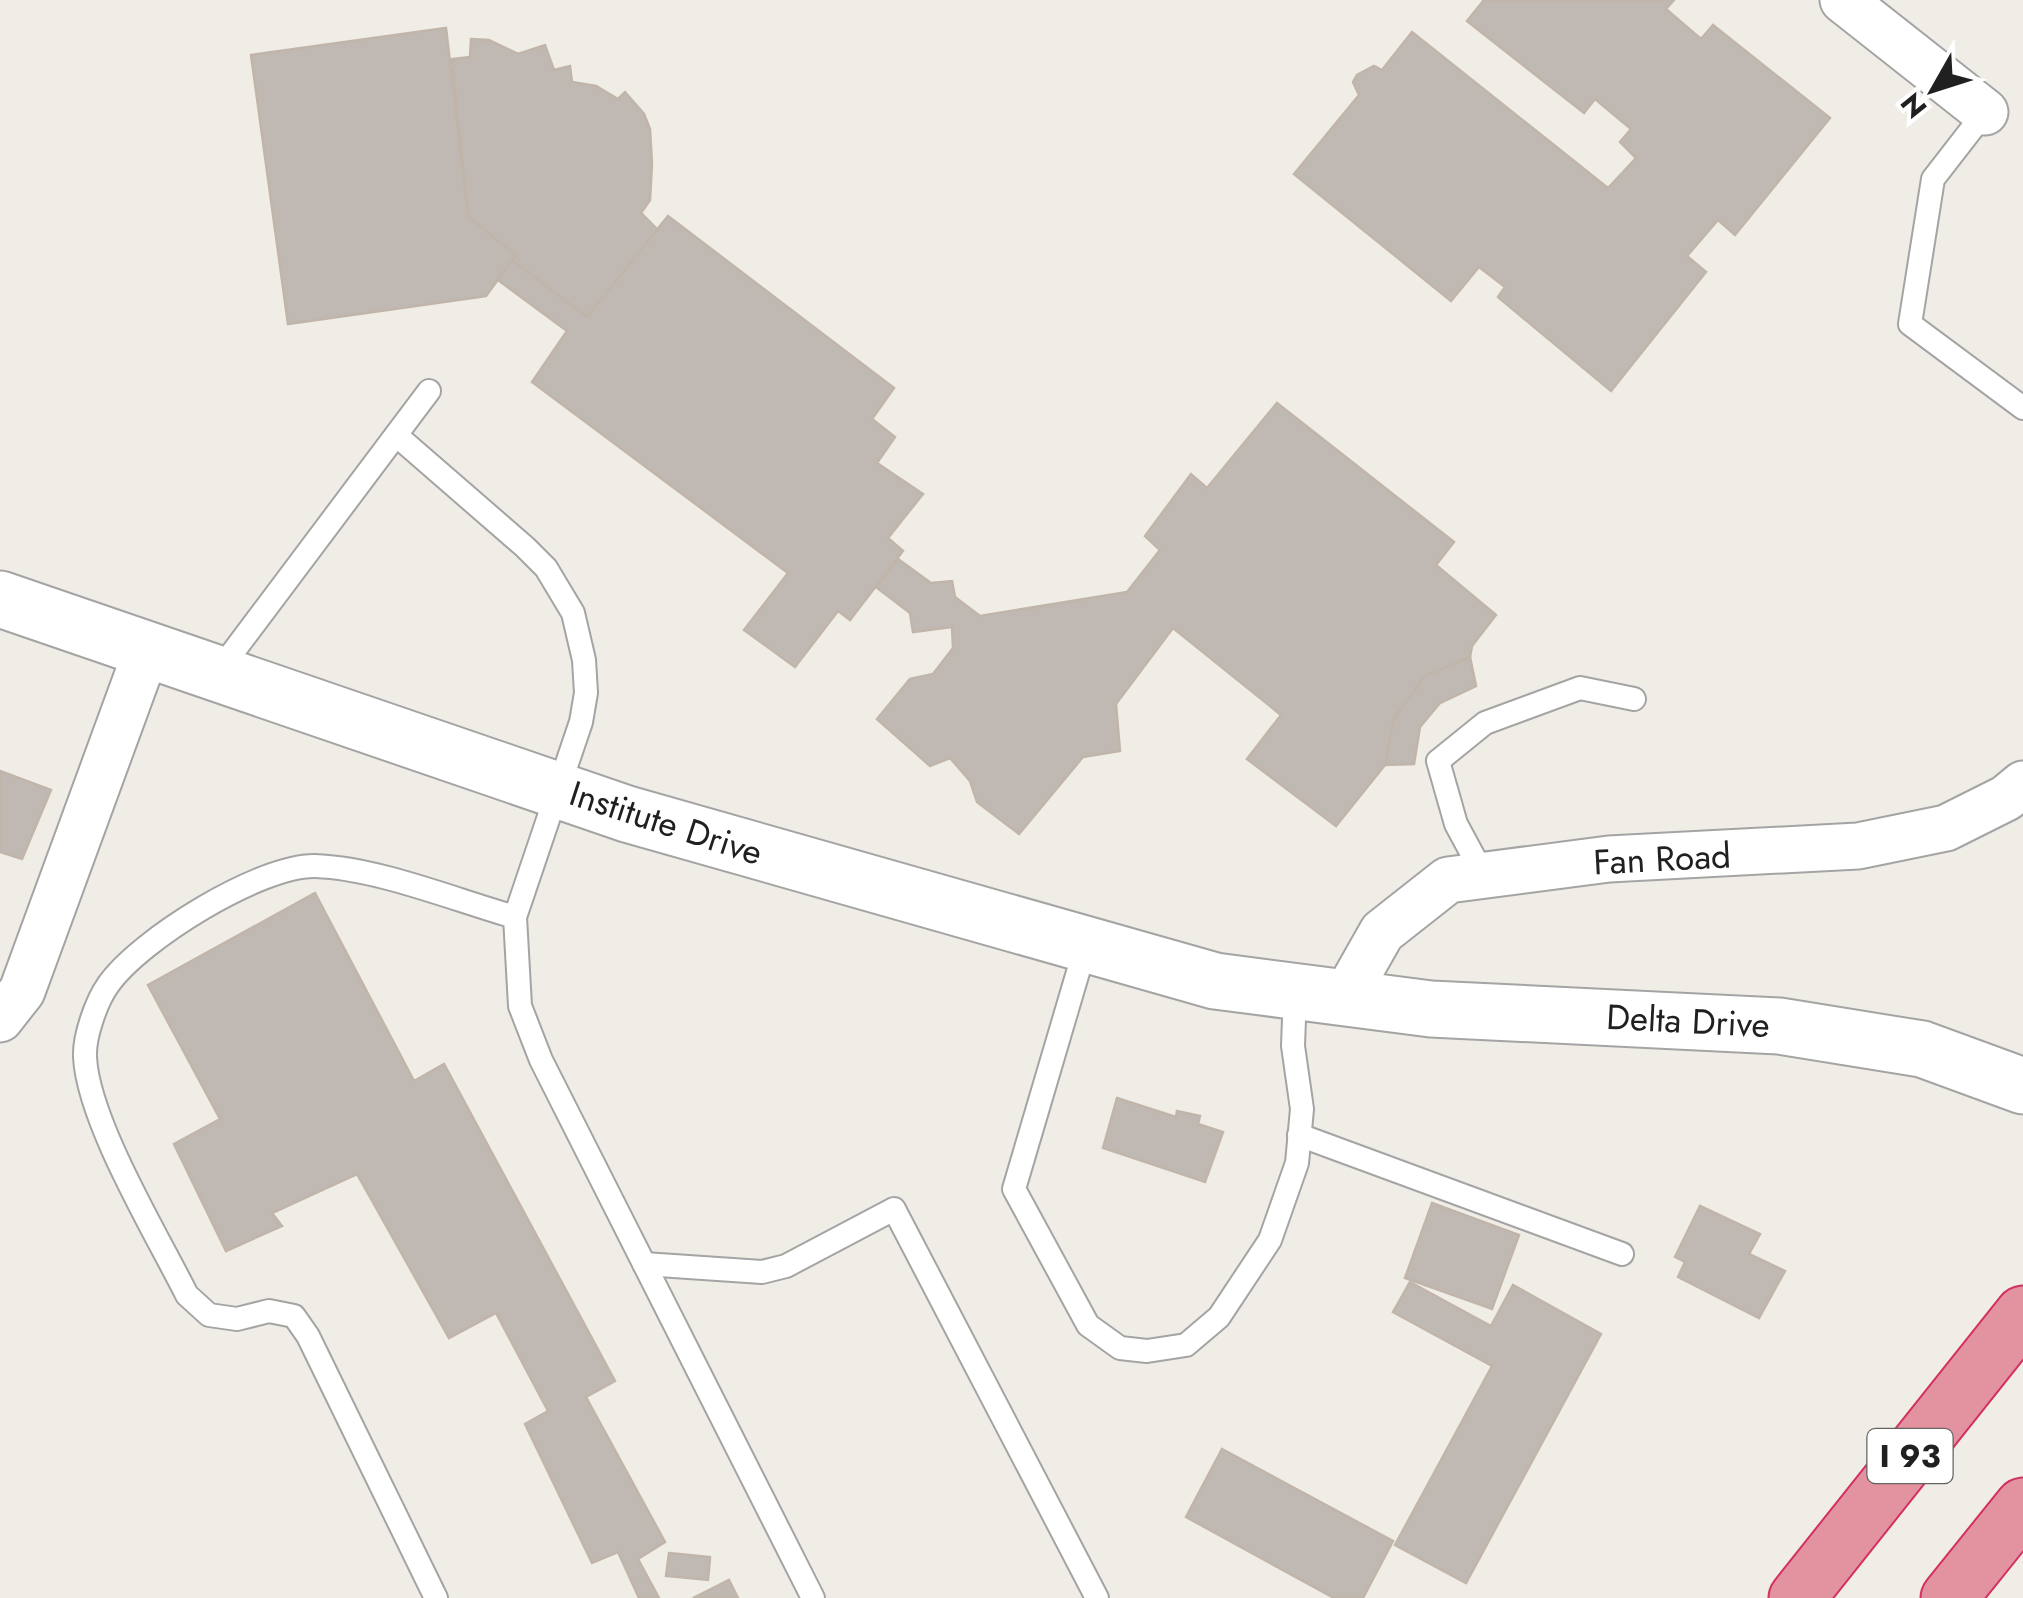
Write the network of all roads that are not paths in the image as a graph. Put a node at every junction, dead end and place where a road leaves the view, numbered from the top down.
1 (1843, 0) edge
2 (1985, 112) joint
3 (429, 391) dead end
4 (2023, 408) edge
5 (396, 435) junction
6 (0, 599) edge
7 (148, 647) junction
8 (218, 672) junction
9 (1634, 699) dead end
10 (2023, 784) edge
11 (558, 789) junction
12 (1484, 876) junction
13 (515, 917) junction
14 (1086, 945) junction
15 (1320, 995) junction
16 (0, 1019) edge
17 (2023, 1086) edge
18 (1300, 1136) junction
19 (1622, 1254) dead end
20 (644, 1264) junction
21 (2023, 1314) edge
22 (2023, 1506) edge
23 (436, 1598) edge
24 (814, 1598) edge
25 (1097, 1598) edge
26 (1798, 1598) edge
27 (1949, 1598) edge

1 - 2 street
2 - 4 lane
3 - 5 lane
5 - 8 lane
5 - 11 lane
6 - 7 street, Institute Drive
7 - 8 street, Institute Drive
7 - 16 street
8 - 11 street, Institute Drive
9 - 12 lane
10 - 12 street, Fan Road
11 - 13 lane
11 - 14 street, Institute Drive
12 - 15 street, Fan Road
13 - 20 lane
13 - 23 lane
14 - 15 street, Institute Drive
14 - 18 lane
15 - 17 street, Delta Drive
15 - 18 lane
18 - 19 lane
20 - 24 lane
20 - 25 lane
21 - 26 highway, I 93
22 - 27 highway

